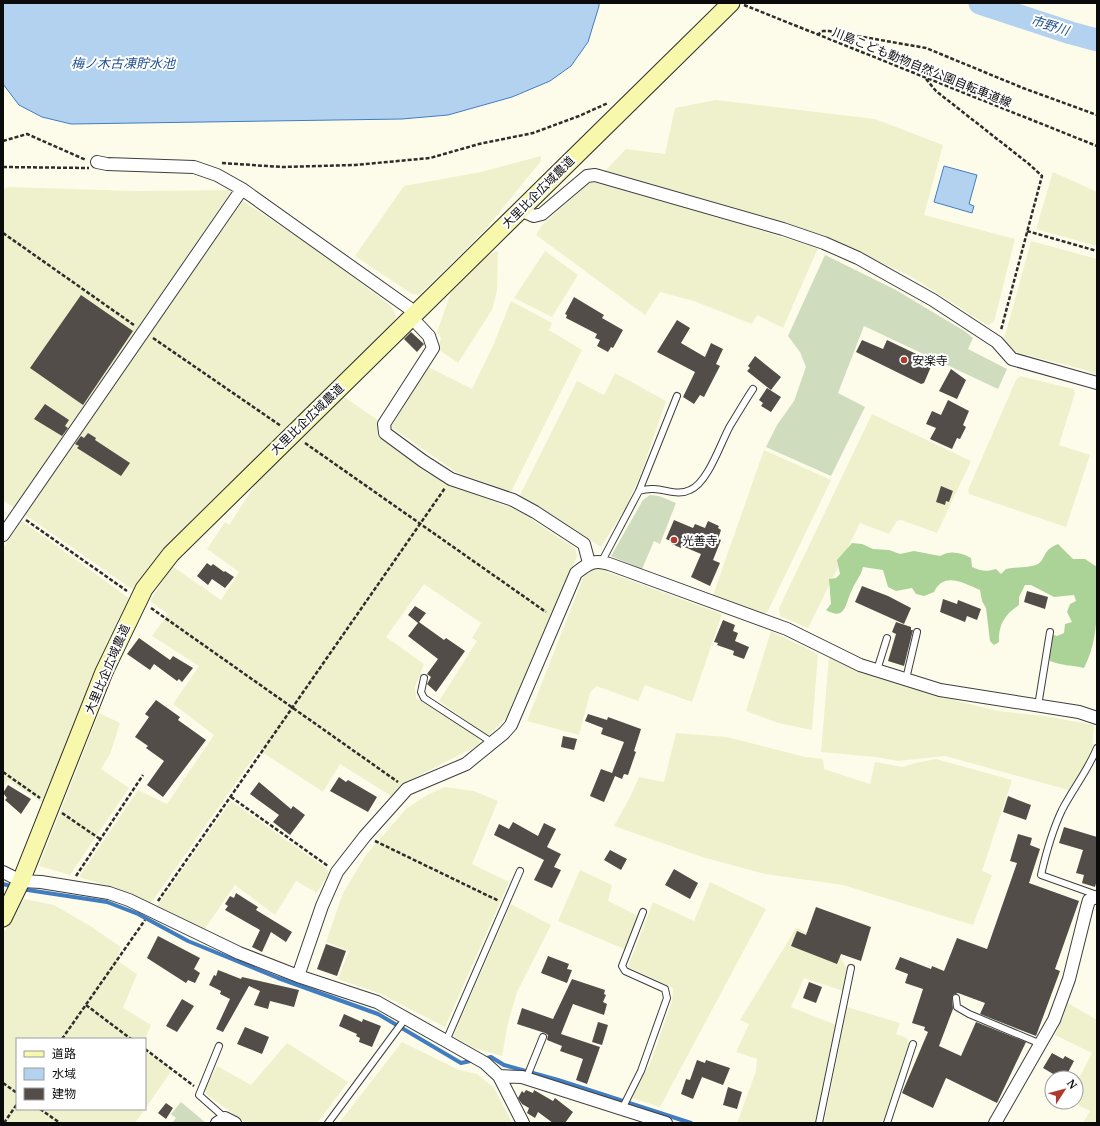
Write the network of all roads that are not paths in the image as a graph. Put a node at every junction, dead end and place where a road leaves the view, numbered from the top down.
1 (731, 3) edge
2 (92, 166) road end
3 (242, 189) junction
4 (520, 210) junction
5 (414, 315) junction
6 (1097, 383) edge
7 (753, 389) dead end
8 (677, 396) dead end
9 (639, 491) junction
10 (3, 535) edge
11 (602, 561) junction
12 (589, 563) junction
13 (917, 632) dead end
14 (1050, 632) dead end
15 (887, 638) dead end
16 (877, 670) junction
17 (424, 678) dead end
18 (906, 680) junction
19 (1038, 706) junction
20 (1097, 718) edge
21 (493, 743) junction
22 (1097, 748) edge
23 (520, 871) dead end
24 (3, 872) edge
25 (21, 881) junction
26 (1097, 896) edge
27 (643, 912) dead end
28 (3, 918) edge
29 (851, 968) dead end
30 (298, 976) junction
31 (956, 998) dead end
32 (405, 1019) junction
33 (543, 1037) dead end
34 (446, 1041) junction
35 (913, 1044) dead end
36 (1041, 1044) junction
37 (220, 1046) dead end
38 (499, 1076) junction
39 (526, 1079) junction
40 (622, 1109) junction
41 (226, 1121) edge
42 (328, 1123) edge
43 (523, 1123) edge
44 (666, 1123) edge
45 (820, 1123) edge
46 (887, 1123) edge
47 (995, 1123) edge

1 - 4 street, 大里比企広域農道
2 - 3 street
3 - 5 street
3 - 10 street
4 - 5 street, 大里比企広域農道
4 - 6 street
5 - 12 street
5 - 25 street, 大里比企広域農道
7 - 9 lane
8 - 9 lane
9 - 11 lane
11 - 12 street
11 - 16 street
12 - 21 street
13 - 18 lane
14 - 19 lane
15 - 16 lane
16 - 18 street
17 - 21 lane
18 - 19 street
19 - 20 street
21 - 30 street
22 - 26 lane
23 - 34 lane
24 - 25 street
25 - 28 street, 大里比企広域農道
25 - 30 street
26 - 36 street
27 - 40 lane
29 - 45 lane
30 - 32 street
31 - 36 lane
32 - 34 street
32 - 42 lane
33 - 39 lane
34 - 38 street
35 - 46 lane
36 - 47 street
37 - 41 lane
38 - 39 street
38 - 43 street
39 - 40 street
40 - 44 street

